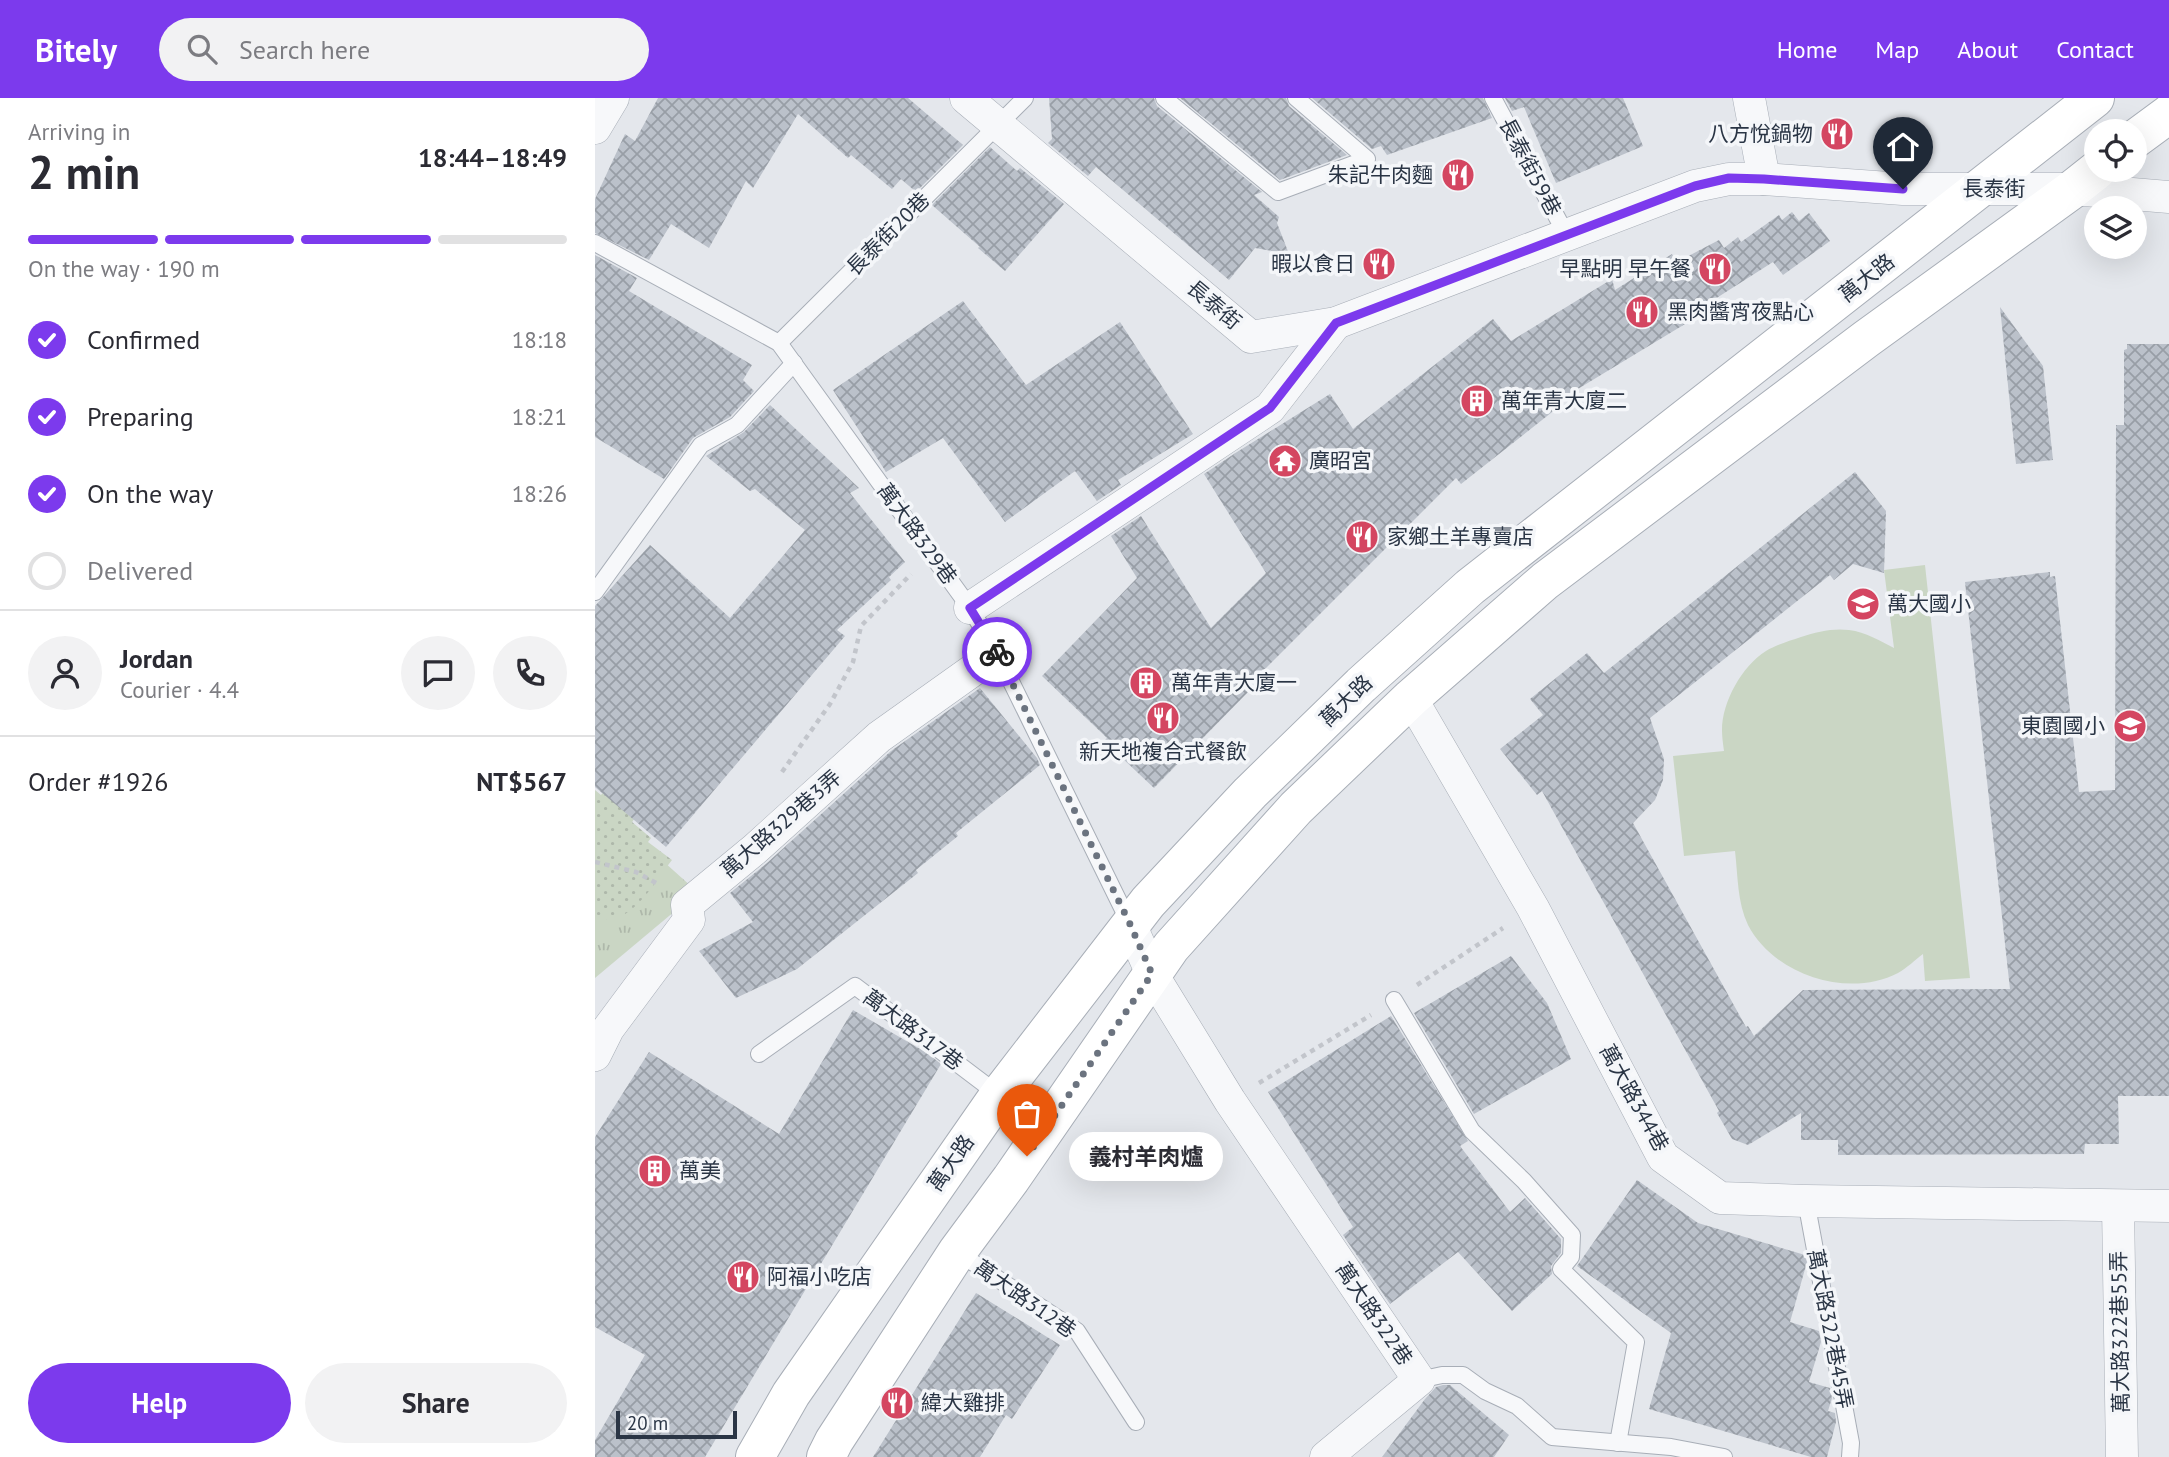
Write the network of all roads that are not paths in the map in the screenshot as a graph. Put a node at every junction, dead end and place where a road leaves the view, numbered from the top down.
1 (613, 98) edge
2 (966, 98) edge
3 (1025, 98) edge
4 (1164, 98) edge
5 (1296, 98) edge
6 (1493, 98) edge
7 (1749, 98) edge
8 (2095, 98) edge
9 (2169, 114) edge
10 (997, 124) junction
11 (595, 128) edge
12 (2147, 130) edge
13 (1764, 179) junction
14 (2084, 179) edge
15 (2084, 180) edge
16 (2099, 182) edge
17 (1980, 189) junction
18 (2169, 197) edge
19 (1567, 236) junction
20 (595, 243) edge
21 (1336, 323) junction
22 (779, 343) junction
23 (794, 363) junction
24 (595, 592) edge
25 (970, 608) junction
26 (997, 653) junction
27 (1411, 698) junction
28 (1130, 924) junction
29 (1152, 974) junction
30 (1394, 1000) dead end
31 (599, 1035) edge
32 (759, 1054) dead end
33 (999, 1095) junction
34 (1806, 1201) junction
35 (2118, 1206) junction
36 (2169, 1206) edge
37 (957, 1252) junction
38 (1419, 1380) junction
39 (1136, 1422) dead end
40 (1618, 1443) junction
41 (1670, 1452) edge
42 (755, 1457) edge
43 (826, 1457) edge
44 (1326, 1457) edge
45 (1724, 1457) edge
46 (1850, 1457) edge
47 (2122, 1457) edge

1 - 11 street
2 - 10 street, 長泰街
3 - 10 lane, 長泰街20巷
4 - 5 lane
6 - 19 lane, 長泰街59巷
7 - 13 street
8 - 17 main road, 萬大路
9 - 12 main road
10 - 21 street, 長泰街
10 - 22 lane, 長泰街20巷
13 - 17 street, 長泰街
13 - 19 street, 長泰街
14 - 17 street, 長泰街
15 - 27 main road, 萬大路
16 - 18 street, 長泰街
17 - 28 main road, 萬大路
19 - 21 street, 長泰街
20 - 22 lane, 萬大路329巷
21 - 25 street
22 - 23 lane, 萬大路329巷
23 - 24 lane
23 - 25 lane, 萬大路329巷
25 - 26 lane, 萬大路329巷
26 - 28 lane, 萬大路329巷
26 - 31 street, 萬大路329巷3弄
27 - 29 main road, 萬大路
27 - 34 street, 萬大路344巷
28 - 29 street, 萬大路322巷
28 - 33 main road, 萬大路
29 - 37 main road, 萬大路
29 - 38 street, 萬大路322巷
30 - 40 lane
32 - 33 lane, 萬大路317巷
33 - 42 main road, 萬大路
34 - 35 street, 萬大路344巷
34 - 46 lane, 萬大路322巷45弄
35 - 36 street, 萬大路344巷
35 - 47 street, 萬大路322巷55弄
37 - 39 lane, 萬大路312巷
37 - 43 main road, 萬大路
38 - 40 lane, 萬大路322巷
38 - 44 street
40 - 41 lane, 萬大路322巷
41 - 45 lane, 萬大路322巷

